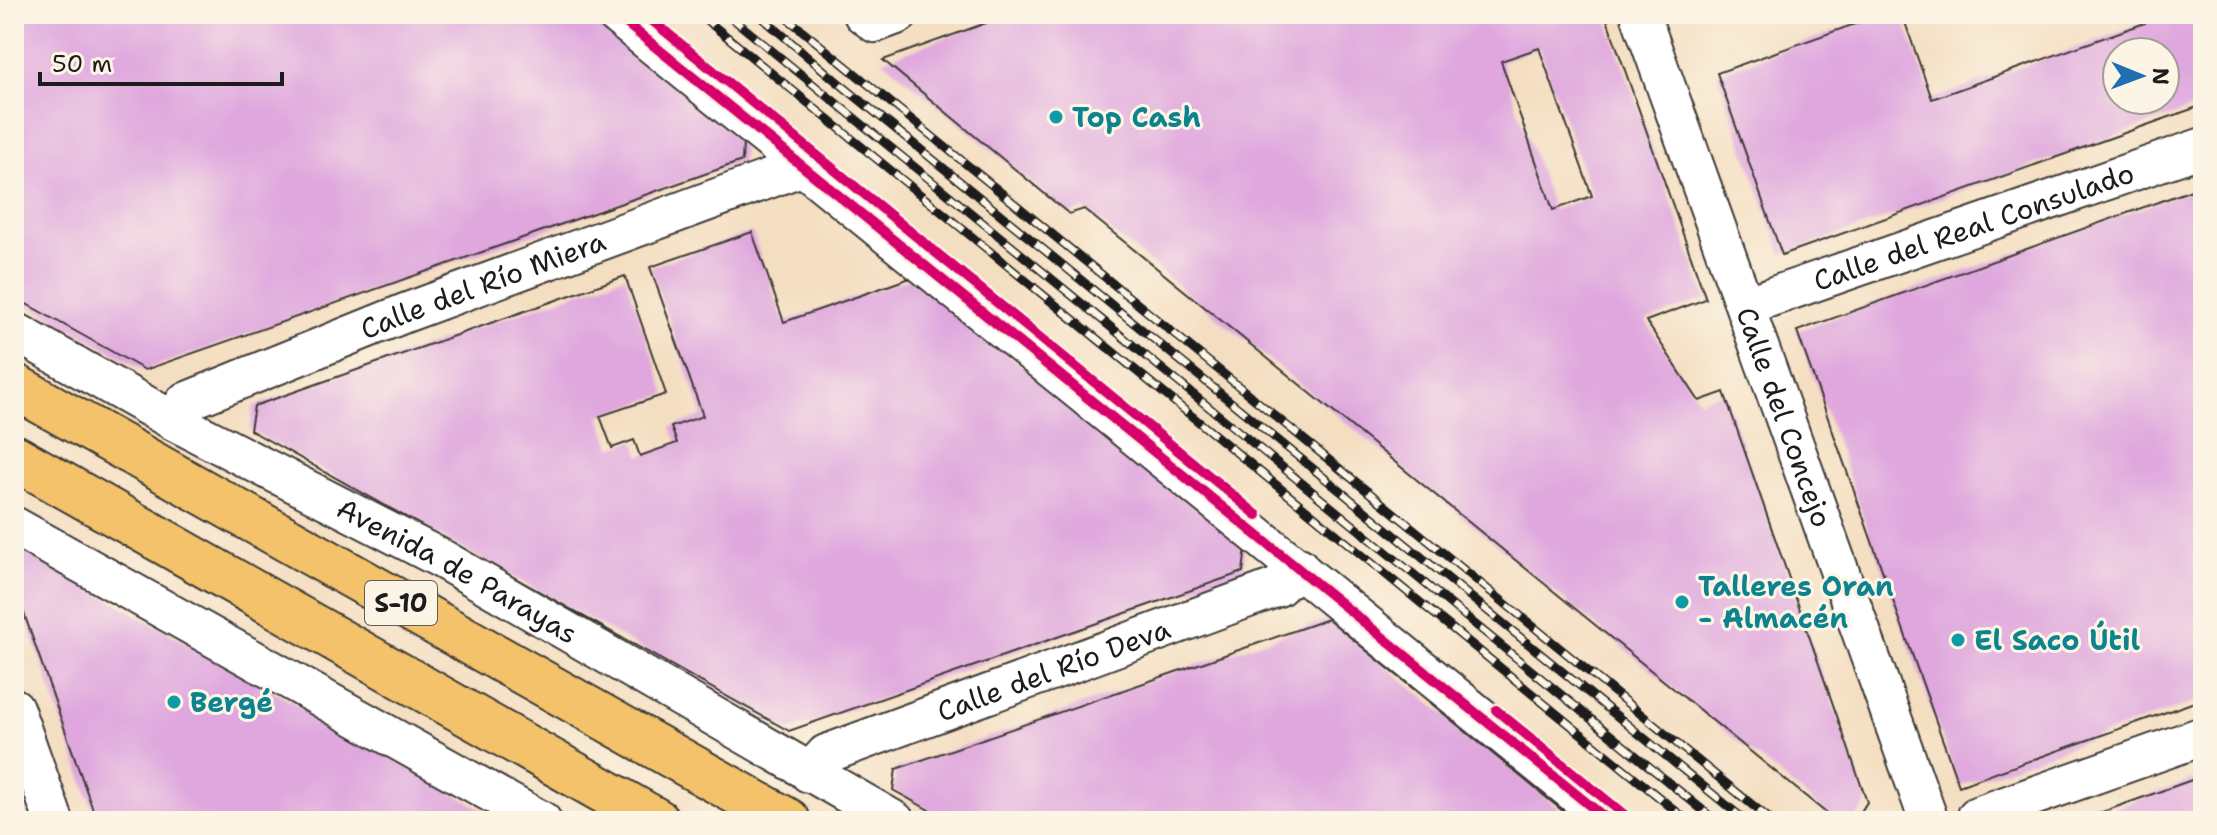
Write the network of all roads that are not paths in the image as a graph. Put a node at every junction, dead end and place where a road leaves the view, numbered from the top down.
1 (615, 14) edge
2 (1640, 14) edge
3 (2203, 147) edge
4 (801, 167) junction
5 (1745, 306) junction
6 (14, 331) edge
7 (14, 386) edge
8 (174, 421) junction
9 (14, 457) edge
10 (14, 526) edge
11 (1299, 567) junction
12 (14, 708) edge
13 (2203, 736) edge
14 (809, 773) junction
15 (1977, 816) dead end
16 (54, 821) edge
17 (542, 821) edge
18 (657, 821) edge
19 (788, 821) edge
20 (895, 821) edge
21 (1609, 821) edge
22 (1929, 821) edge

1 - 4 street
2 - 5 street, Calle del Concejo
3 - 5 street, Calle del Real Consulado
4 - 8 street, Calle del Río Miera
4 - 11 street
5 - 22 street, Calle del Concejo
6 - 8 street, Avenida de Parayas
7 - 19 highway, S-10
8 - 14 street, Avenida de Parayas
9 - 18 highway, S-10
10 - 17 street
11 - 14 street, Calle del Río Deva
11 - 21 street
12 - 16 street
13 - 15 street
14 - 20 street, Avenida de Parayas

